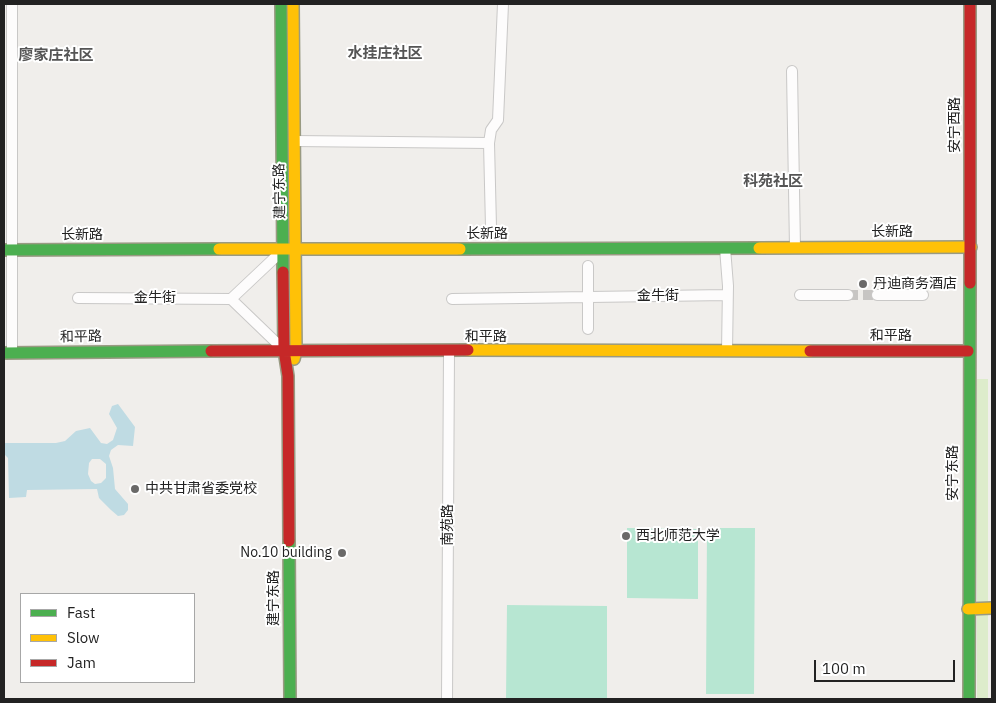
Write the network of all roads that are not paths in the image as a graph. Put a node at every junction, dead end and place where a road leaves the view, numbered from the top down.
1 (12, 4) edge
2 (281, 4) edge
3 (292, 4) edge
4 (503, 4) edge
5 (970, 4) edge
6 (792, 71) dead end
7 (294, 141) junction
8 (489, 143) junction
9 (491, 227) dead end
10 (971, 247) junction
11 (725, 248) junction
12 (795, 248) junction
13 (290, 249) junction
14 (8, 250) edge
15 (588, 266) dead end
16 (728, 295) junction
17 (800, 295) dead end
18 (848, 295) tunnel mouth
19 (877, 295) tunnel mouth
20 (588, 296) junction
21 (923, 296) dead end
22 (8, 298) edge
23 (78, 298) dead end
24 (231, 298) junction
25 (452, 299) dead end
26 (588, 329) dead end
27 (284, 350) junction
28 (296, 351) junction
29 (727, 351) junction
30 (968, 351) junction
31 (449, 352) junction
32 (8, 353) edge
33 (288, 376) junction
34 (992, 608) edge
35 (968, 609) junction
36 (290, 699) edge
37 (447, 699) edge
38 (969, 699) edge

1 - 14 street
2 - 13 street, 建宁东路
3 - 7 street, 建宁东路
4 - 8 street
5 - 10 street, 安宁西路
6 - 12 street
7 - 8 street
7 - 13 street, 建宁东路
8 - 9 street
10 - 12 street, 长新路
10 - 30 street, 安宁东路
11 - 12 street, 长新路
11 - 13 street, 长新路
11 - 16 street
13 - 14 street, 长新路
13 - 24 street
13 - 27 street, 建宁东路
13 - 28 street, 建宁东路
14 - 22 street
15 - 20 street
16 - 20 street, 金牛街
16 - 29 street
17 - 18 street
19 - 21 street
20 - 25 street, 金牛街
20 - 26 street
22 - 32 street
23 - 24 street, 金牛街
24 - 27 street
27 - 28 street, 和平路
27 - 32 street, 和平路
27 - 33 street, 建宁东路
28 - 31 street, 和平路
28 - 33 street, 建宁东路
29 - 30 street, 和平路
29 - 31 street, 和平路
30 - 35 street, 安宁东路
31 - 37 street, 南苑路
33 - 36 street, 建宁东路
34 - 35 street
35 - 38 street, 安宁东路

